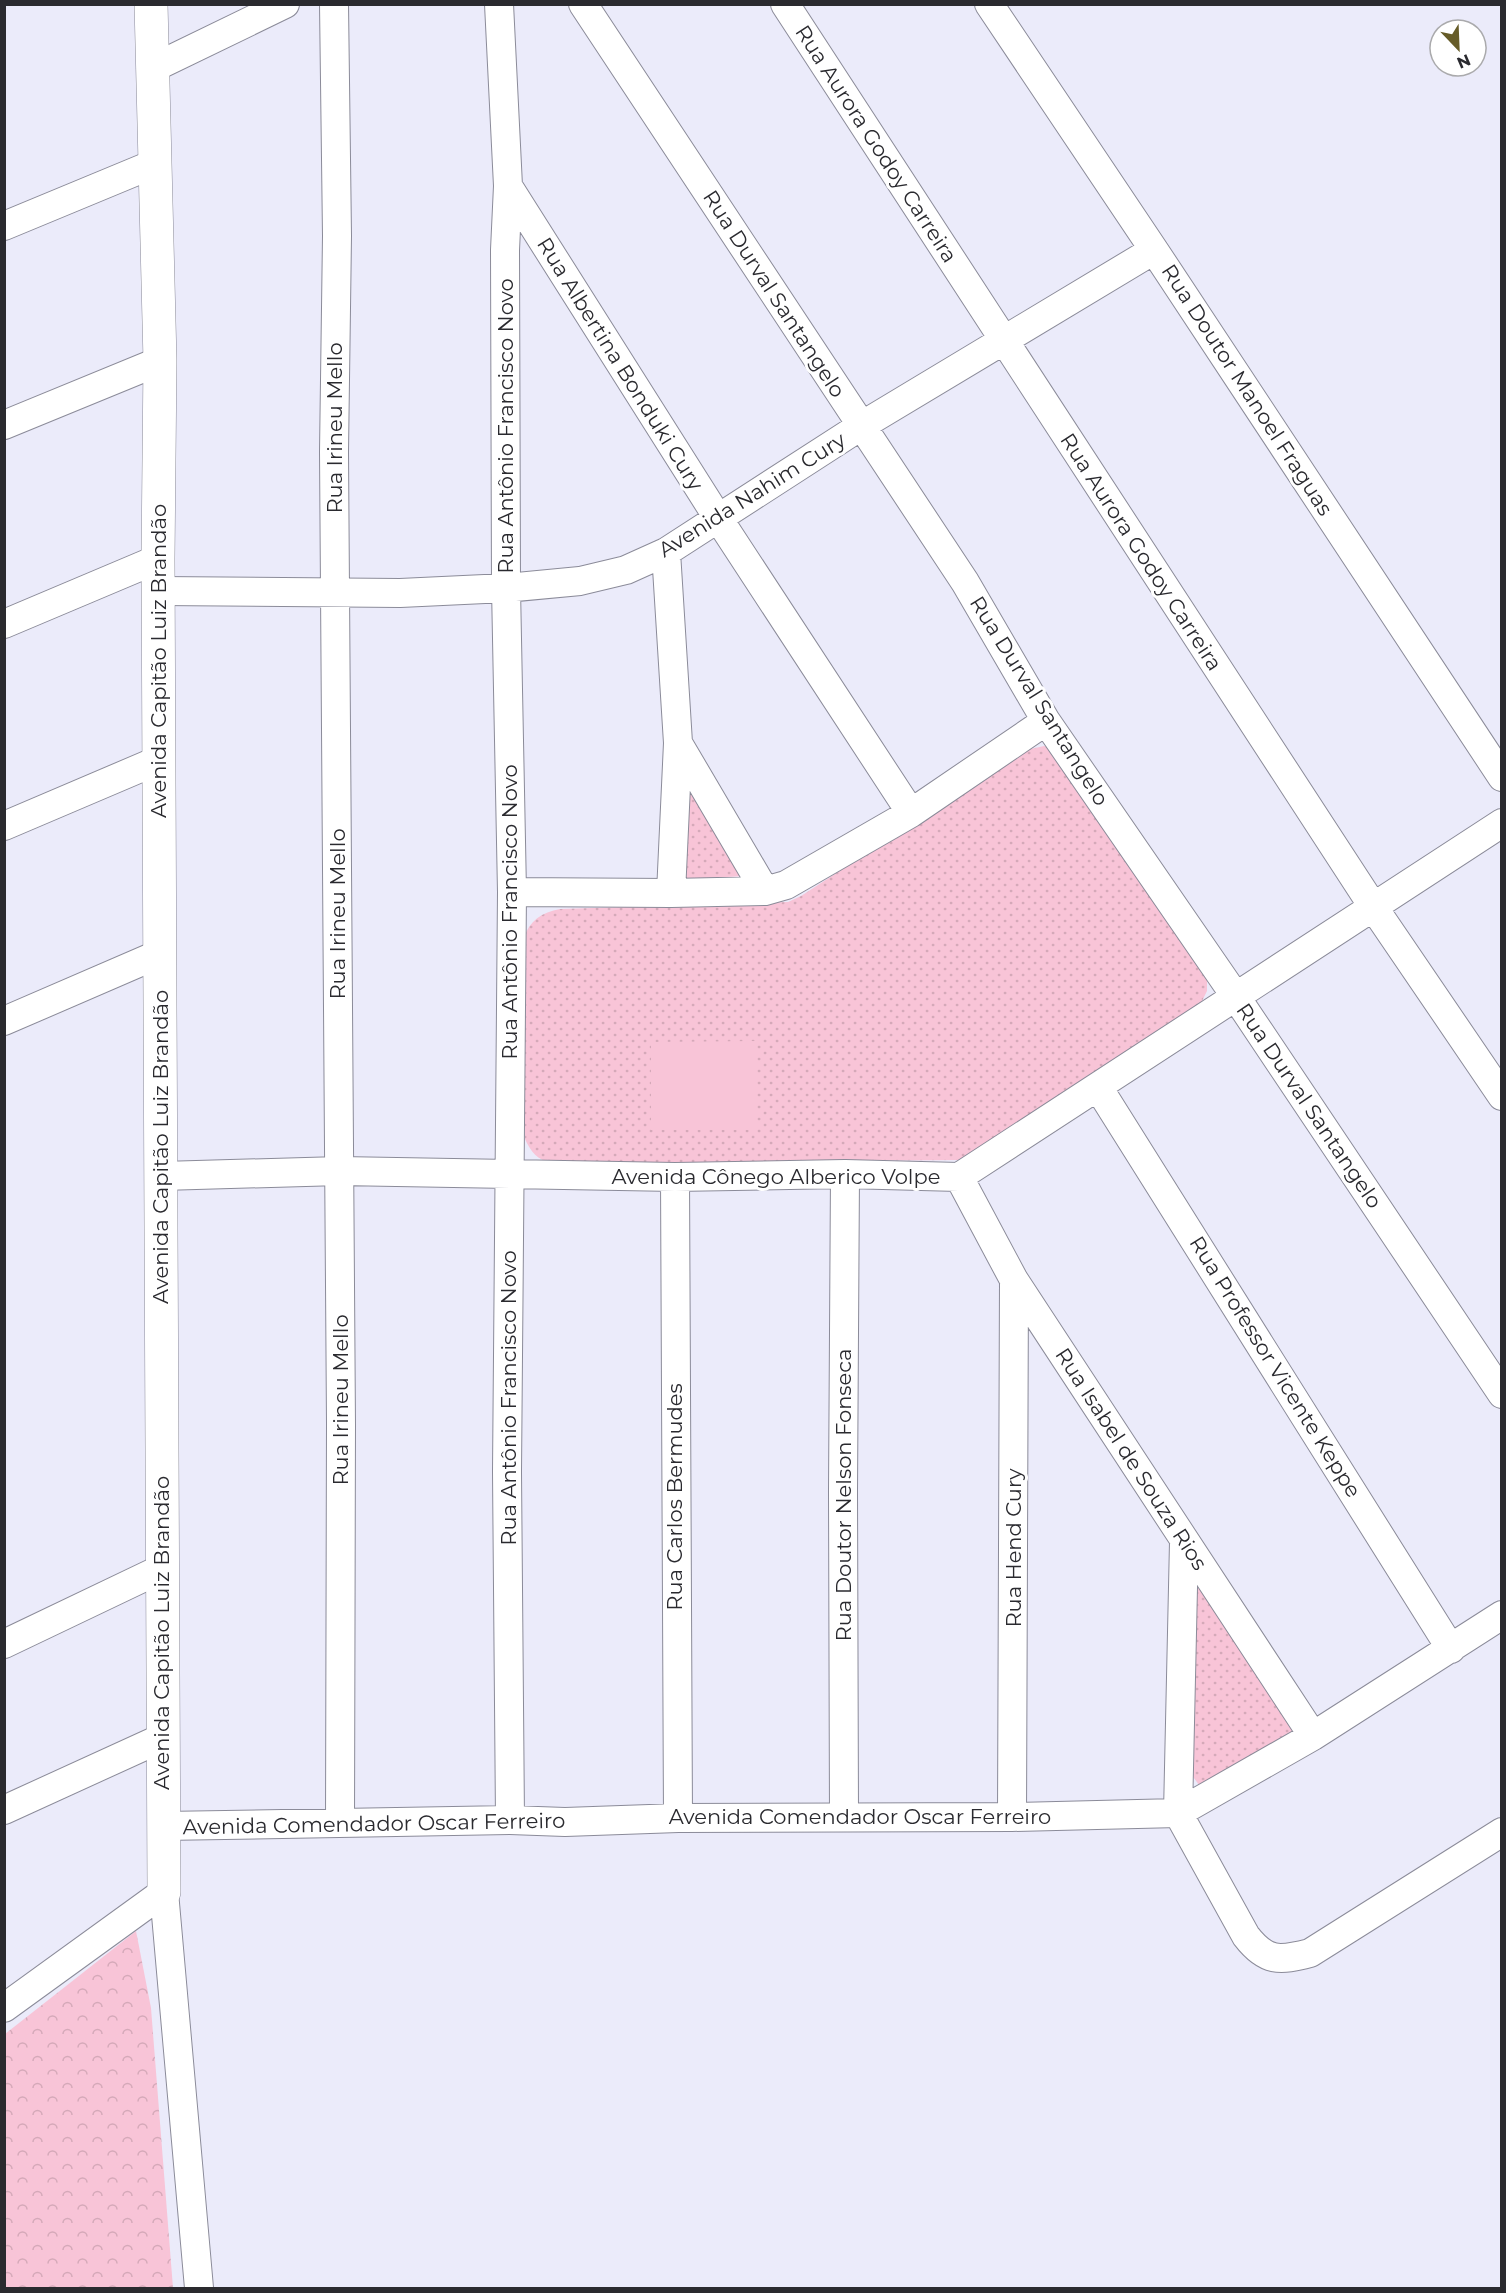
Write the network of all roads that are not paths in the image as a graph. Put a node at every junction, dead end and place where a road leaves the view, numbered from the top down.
1 (151, 4) edge
2 (285, 4) edge
3 (334, 4) edge
4 (499, 4) edge
5 (583, 4) edge
6 (785, 4) edge
7 (989, 4) edge
8 (151, 69) junction
9 (156, 163) junction
10 (508, 186) junction
11 (4, 226) edge
12 (1154, 250) junction
13 (1004, 339) junction
14 (160, 361) junction
15 (4, 424) edge
16 (861, 426) junction
17 (718, 518) junction
18 (666, 552) junction
19 (158, 559) junction
20 (506, 588) junction
21 (159, 591) junction
22 (336, 592) junction
23 (4, 624) edge
24 (1046, 721) junction
25 (678, 743) junction
26 (159, 760) junction
27 (1502, 777) edge
28 (911, 813) junction
29 (1502, 823) edge
30 (4, 826) edge
31 (765, 891) junction
32 (512, 892) junction
33 (671, 893) junction
34 (1374, 908) junction
35 (159, 954) junction
36 (1236, 997) junction
37 (4, 1021) edge
38 (1098, 1087) junction
39 (1502, 1096) edge
40 (340, 1172) junction
41 (845, 1174) junction
42 (510, 1175) junction
43 (162, 1176) junction
44 (675, 1177) junction
45 (959, 1178) junction
46 (1014, 1280) junction
47 (1502, 1394) edge
48 (1184, 1542) junction
49 (161, 1569) junction
50 (1502, 1615) edge
51 (4, 1644) edge
52 (1451, 1649) junction
53 (1313, 1736) junction
54 (164, 1737) junction
55 (4, 1810) edge
56 (1178, 1813) junction
57 (844, 1817) junction
58 (1012, 1817) junction
59 (678, 1818) junction
60 (510, 1820) junction
61 (340, 1823) junction
62 (163, 1826) junction
63 (1502, 1832) edge
64 (164, 1892) junction
65 (4, 2008) edge
66 (199, 2289) edge

1 - 8 main road, Avenida Capitão Luiz Brandão
2 - 8 street
3 - 22 street, Rua Irineu Mello
4 - 10 street, Rua Antônio Francisco Novo
5 - 16 street, Rua Durval Santangelo
6 - 13 street, Rua Aurora Godoy Carreira
7 - 12 street, Rua Doutor Manoel Fraguas
8 - 9 main road, Avenida Capitão Luiz Brandão
9 - 11 street
9 - 14 main road, Avenida Capitão Luiz Brandão
10 - 17 street, Rua Albertina Bonduki Cury
10 - 20 street, Rua Antônio Francisco Novo
12 - 13 street, Avenida Nahim Cury
12 - 27 street, Rua Doutor Manoel Fraguas
13 - 16 street, Avenida Nahim Cury
13 - 34 street, Rua Aurora Godoy Carreira
14 - 15 street
14 - 19 main road, Avenida Capitão Luiz Brandão
16 - 17 street, Avenida Nahim Cury
16 - 24 street, Rua Durval Santangelo
17 - 18 street, Avenida Nahim Cury
17 - 28 street, Rua Albertina Bonduki Cury
18 - 20 street, Avenida Nahim Cury
18 - 25 street
19 - 21 main road, Avenida Capitão Luiz Brandão
19 - 23 street
20 - 22 street, Avenida Nahim Cury
20 - 32 street, Rua Antônio Francisco Novo
21 - 22 street, Avenida Nahim Cury
21 - 26 main road, Avenida Capitão Luiz Brandão
22 - 40 street, Rua Irineu Mello
24 - 28 street
24 - 36 street, Rua Durval Santangelo
25 - 31 street
25 - 33 street
26 - 30 street
26 - 35 main road, Avenida Capitão Luiz Brandão
28 - 31 street
29 - 34 street, Avenida Cônego Alberico Volpe
31 - 33 street
32 - 33 street
32 - 42 street, Rua Antônio Francisco Novo
34 - 36 street, Avenida Cônego Alberico Volpe
34 - 39 street, Rua Aurora Godoy Carreira
35 - 37 street
35 - 43 main road, Avenida Capitão Luiz Brandão
36 - 38 street, Avenida Cônego Alberico Volpe
36 - 47 street, Rua Durval Santangelo
38 - 45 street, Avenida Cônego Alberico Volpe
38 - 52 street, Rua Professor Vicente Keppe
40 - 42 street, Avenida Cônego Alberico Volpe
40 - 43 street, Avenida Cônego Alberico Volpe
40 - 61 street, Rua Irineu Mello
41 - 44 street, Avenida Cônego Alberico Volpe
41 - 45 street, Avenida Cônego Alberico Volpe
41 - 57 street, Rua Doutor Nelson Fonseca
42 - 44 street, Avenida Cônego Alberico Volpe
42 - 60 street, Rua Antônio Francisco Novo
43 - 49 main road, Avenida Capitão Luiz Brandão
44 - 59 street, Rua Carlos Bermudes
45 - 46 street, Rua Isabel de Souza Rios
46 - 48 street, Rua Isabel de Souza Rios
46 - 58 street, Rua Hend Cury
48 - 53 street, Rua Isabel de Souza Rios
48 - 56 street
49 - 51 street
49 - 54 main road, Avenida Capitão Luiz Brandão
50 - 52 street, Avenida Comendador Oscar Ferreiro
52 - 53 street, Avenida Comendador Oscar Ferreiro
53 - 56 street, Avenida Comendador Oscar Ferreiro
54 - 55 street
54 - 62 main road, Avenida Capitão Luiz Brandão
56 - 58 street, Avenida Comendador Oscar Ferreiro
56 - 63 street
57 - 58 street, Avenida Comendador Oscar Ferreiro
57 - 59 street, Avenida Comendador Oscar Ferreiro
59 - 60 street, Avenida Comendador Oscar Ferreiro
60 - 61 street, Avenida Comendador Oscar Ferreiro
61 - 62 street, Avenida Comendador Oscar Ferreiro
62 - 64 main road, Avenida Capitão Luiz Brandão
64 - 65 street
64 - 66 street, Avenida Capitão Luiz Brandão

